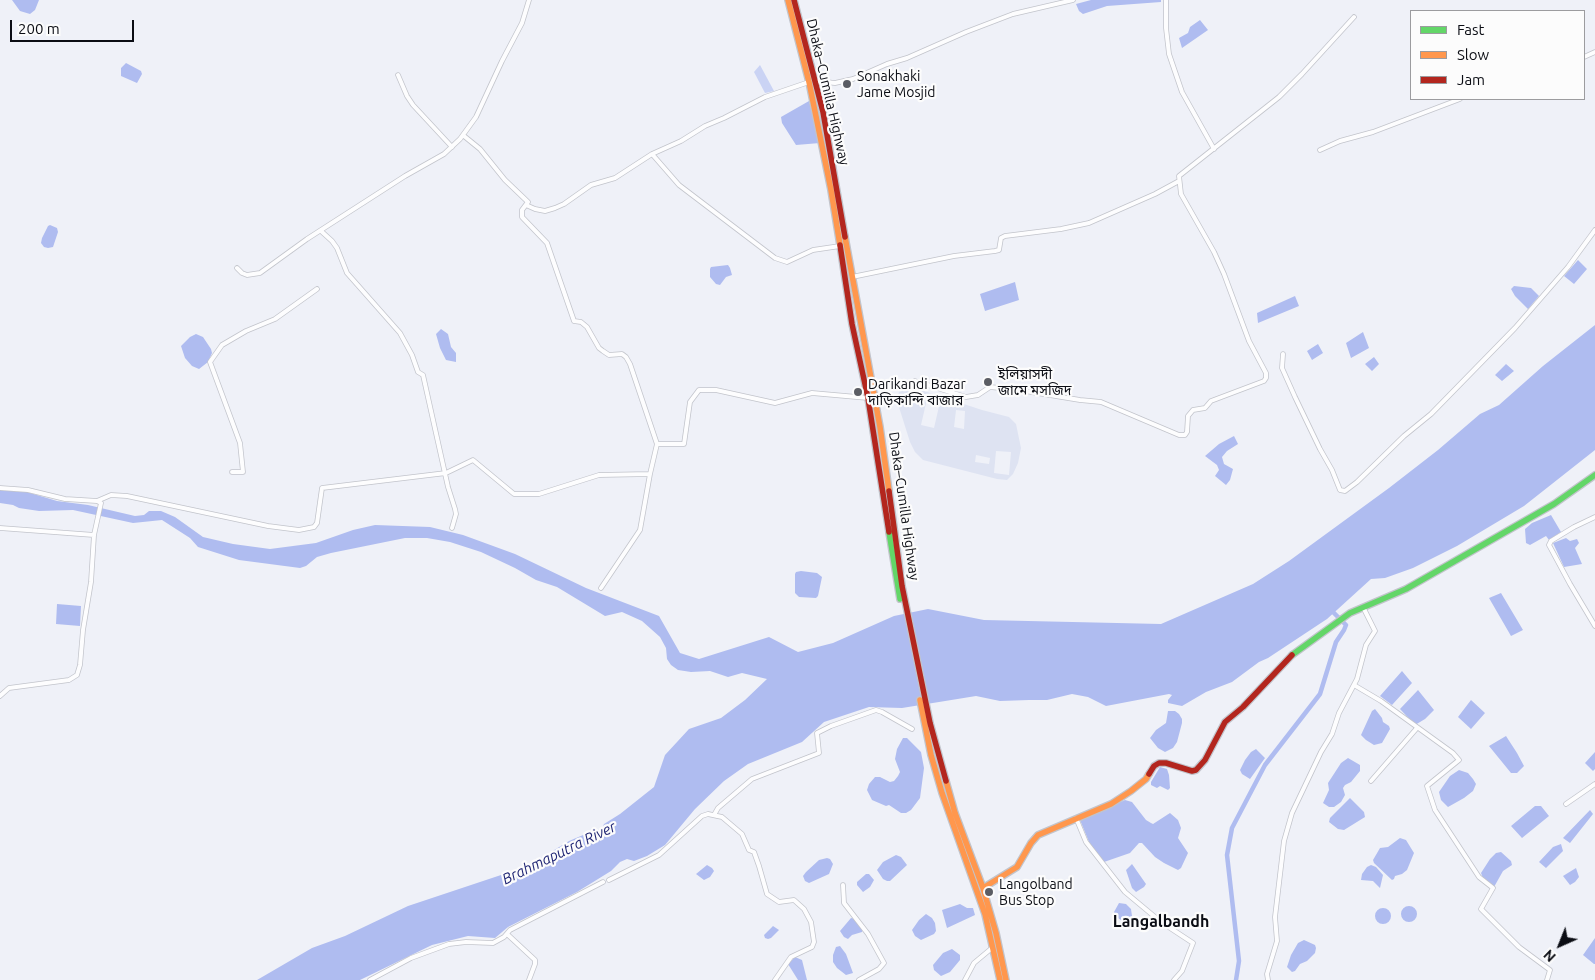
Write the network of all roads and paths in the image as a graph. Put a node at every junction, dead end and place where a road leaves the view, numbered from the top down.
1 (529, 0) edge
2 (788, 0) edge
3 (794, 0) edge
4 (1073, 0) edge
5 (1166, 0) edge
6 (1354, 17) dead end
7 (398, 75) dead end
8 (812, 81) junction
9 (1457, 100) edge
10 (464, 136) junction
11 (452, 147) junction
12 (1214, 148) junction
13 (1320, 150) dead end
14 (652, 154) junction
15 (1179, 181) junction
16 (526, 205) junction
17 (1595, 230) edge
18 (321, 231) junction
19 (840, 246) junction
20 (236, 268) dead end
21 (852, 277) junction
22 (317, 289) dead end
23 (1283, 354) dead end
24 (915, 382) dead end
25 (868, 398) junction
26 (657, 444) junction
27 (232, 472) dead end
28 (446, 473) junction
29 (650, 474) junction
30 (1595, 475) edge
31 (0, 488) edge
32 (99, 502) junction
33 (1595, 517) edge
34 (0, 528) edge
35 (452, 528) dead end
36 (94, 535) junction
37 (899, 587) junction
38 (601, 588) dead end
39 (1363, 607) junction
40 (1595, 626) edge
41 (1354, 685) junction
42 (0, 696) edge
43 (928, 724) junction
44 (1417, 728) junction
45 (912, 729) dead end
46 (1371, 781) dead end
47 (1595, 784) edge
48 (1566, 804) dead end
49 (714, 815) junction
50 (1076, 818) junction
51 (609, 880) dead end
52 (603, 882) dead end
53 (843, 885) dead end
54 (983, 888) junction
55 (507, 934) junction
56 (992, 948) junction
57 (370, 980) edge
58 (529, 980) edge
59 (775, 980) edge
60 (859, 980) edge
61 (965, 980) edge
62 (1000, 980) edge
63 (1006, 980) edge
64 (1174, 980) edge
65 (1268, 980) edge
66 (1547, 980) edge

1 - 10 street
2 - 8 main road, Dhaka–Cumilla Highway
3 - 8 main road, Dhaka–Cumilla Highway
4 - 8 street
5 - 12 street
6 - 12 street
7 - 11 street
8 - 14 street
8 - 19 main road, Dhaka–Cumilla Highway
8 - 21 main road, Dhaka–Cumilla Highway
9 - 13 street
10 - 11 street
10 - 16 street
11 - 18 street
12 - 15 street
14 - 16 street
14 - 19 street
15 - 21 street
15 - 24 street
16 - 26 street
17 - 23 street
18 - 20 street
18 - 28 street
19 - 25 main road, Dhaka–Cumilla Highway
21 - 37 main road, Dhaka–Cumilla Highway
22 - 27 street
25 - 26 street
25 - 37 main road, Dhaka–Cumilla Highway
26 - 29 street
28 - 29 street
28 - 32 street
28 - 35 street
29 - 38 street
30 - 39 main road
31 - 32 street
32 - 36 street
33 - 40 street
34 - 36 street
36 - 42 street
37 - 43 main road, Dhaka–Cumilla Highway
39 - 41 street
39 - 50 main road
41 - 44 street
41 - 65 street
43 - 54 main road, Dhaka–Cumilla Highway
43 - 56 main road, Dhaka–Cumilla Highway
44 - 46 street
44 - 66 street
45 - 49 street
47 - 48 street
49 - 51 street
49 - 59 street
50 - 54 main road
50 - 64 street
52 - 55 street
53 - 60 street
54 - 63 main road, Dhaka–Cumilla Highway
55 - 57 street
55 - 58 street
56 - 61 street
56 - 62 main road, Dhaka–Cumilla Highway

